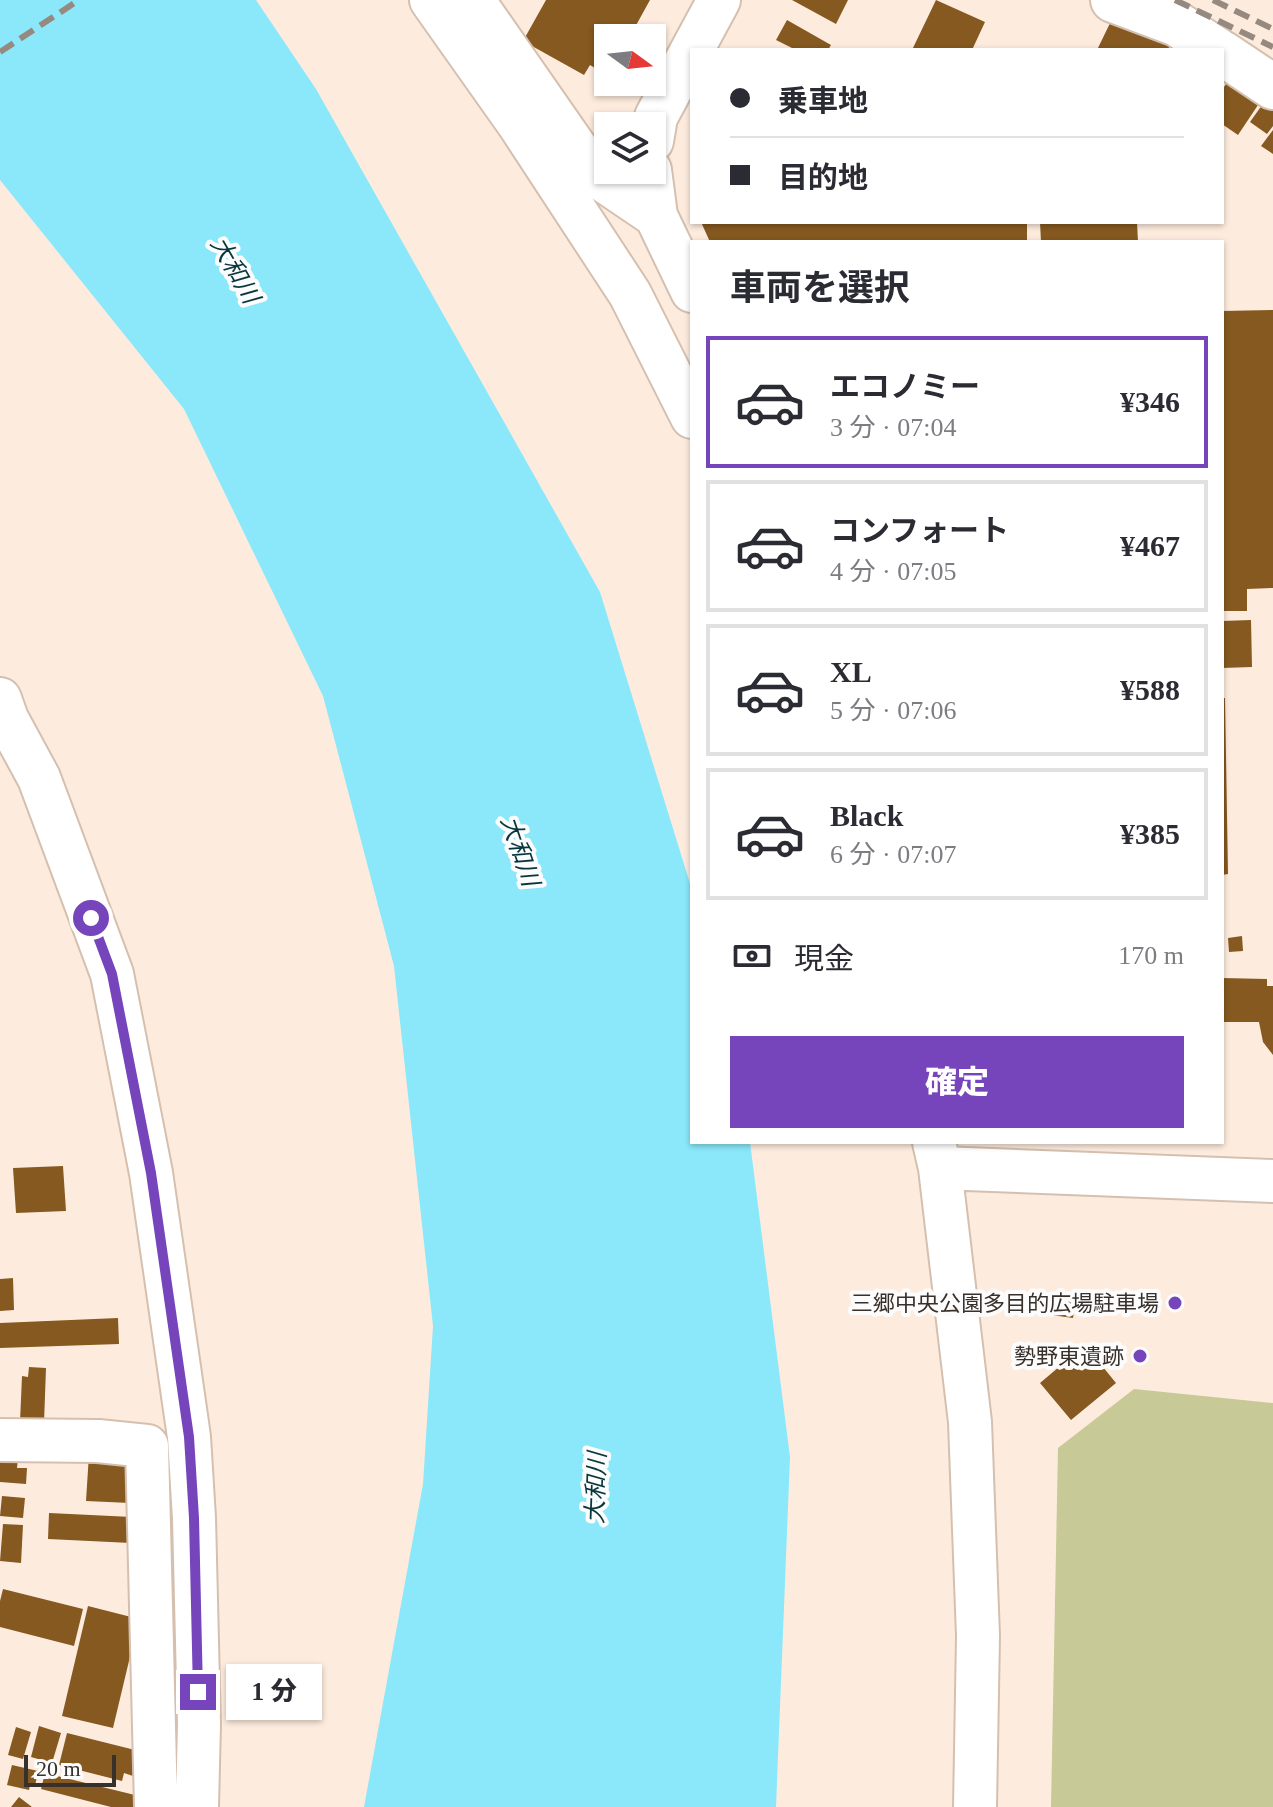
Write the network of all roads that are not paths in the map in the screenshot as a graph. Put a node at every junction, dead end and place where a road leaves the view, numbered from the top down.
1 (431, 0) edge
2 (473, 0) edge
3 (719, 0) edge
4 (1113, 0) edge
5 (695, 48) edge
6 (1214, 48) edge
7 (1224, 54) edge
8 (690, 57) edge
9 (1273, 87) edge
10 (659, 112) edge
11 (652, 184) edge
12 (656, 216) junction
13 (690, 287) edge
14 (690, 413) edge
15 (0, 699) edge
16 (937, 1155) edge
17 (1273, 1181) edge
18 (0, 1440) edge
19 (156, 1807) edge
20 (197, 1807) edge
21 (975, 1807) edge

1 - 14 street
2 - 12 street
3 - 5 street
4 - 6 main road
7 - 9 main road
8 - 10 street
11 - 12 street
12 - 13 street
15 - 20 street
16 - 17 street
16 - 21 street
18 - 19 street

